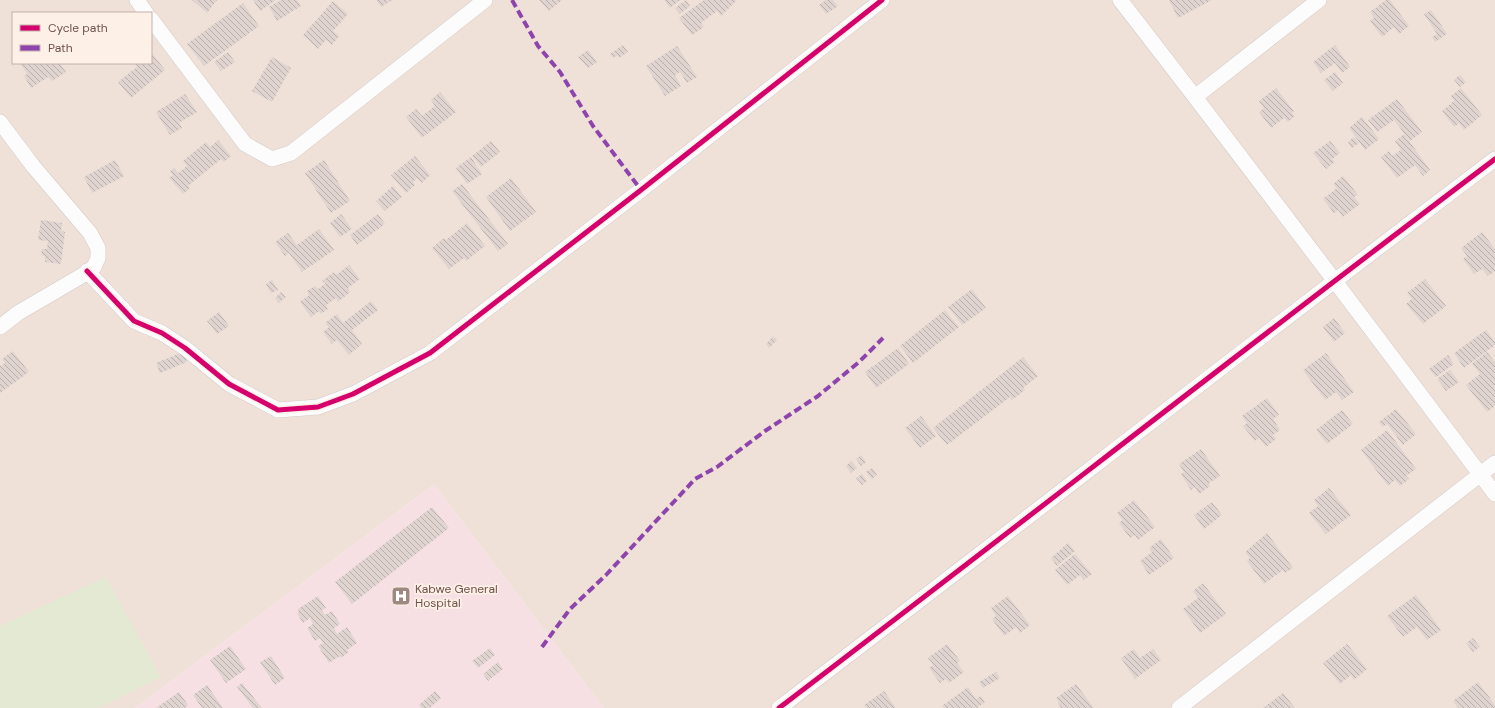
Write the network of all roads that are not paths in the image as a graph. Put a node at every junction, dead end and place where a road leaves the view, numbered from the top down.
1 (137, 0) edge
2 (485, 0) edge
3 (882, 0) edge
4 (1120, 0) edge
5 (1319, 0) edge
6 (145, 12) edge
7 (152, 20) edge
8 (1196, 97) junction
9 (0, 122) edge
10 (1495, 160) edge
11 (87, 271) junction
12 (1335, 280) junction
13 (0, 327) edge
14 (1495, 463) edge
15 (1480, 474) junction
16 (1495, 494) edge
17 (779, 708) edge
18 (1178, 708) edge

1 - 6 street
2 - 7 street
3 - 11 street
4 - 8 street
5 - 8 street
8 - 12 street
9 - 11 street
10 - 12 street
11 - 13 street
12 - 15 street
12 - 17 street
14 - 15 street
15 - 16 street
15 - 18 street

